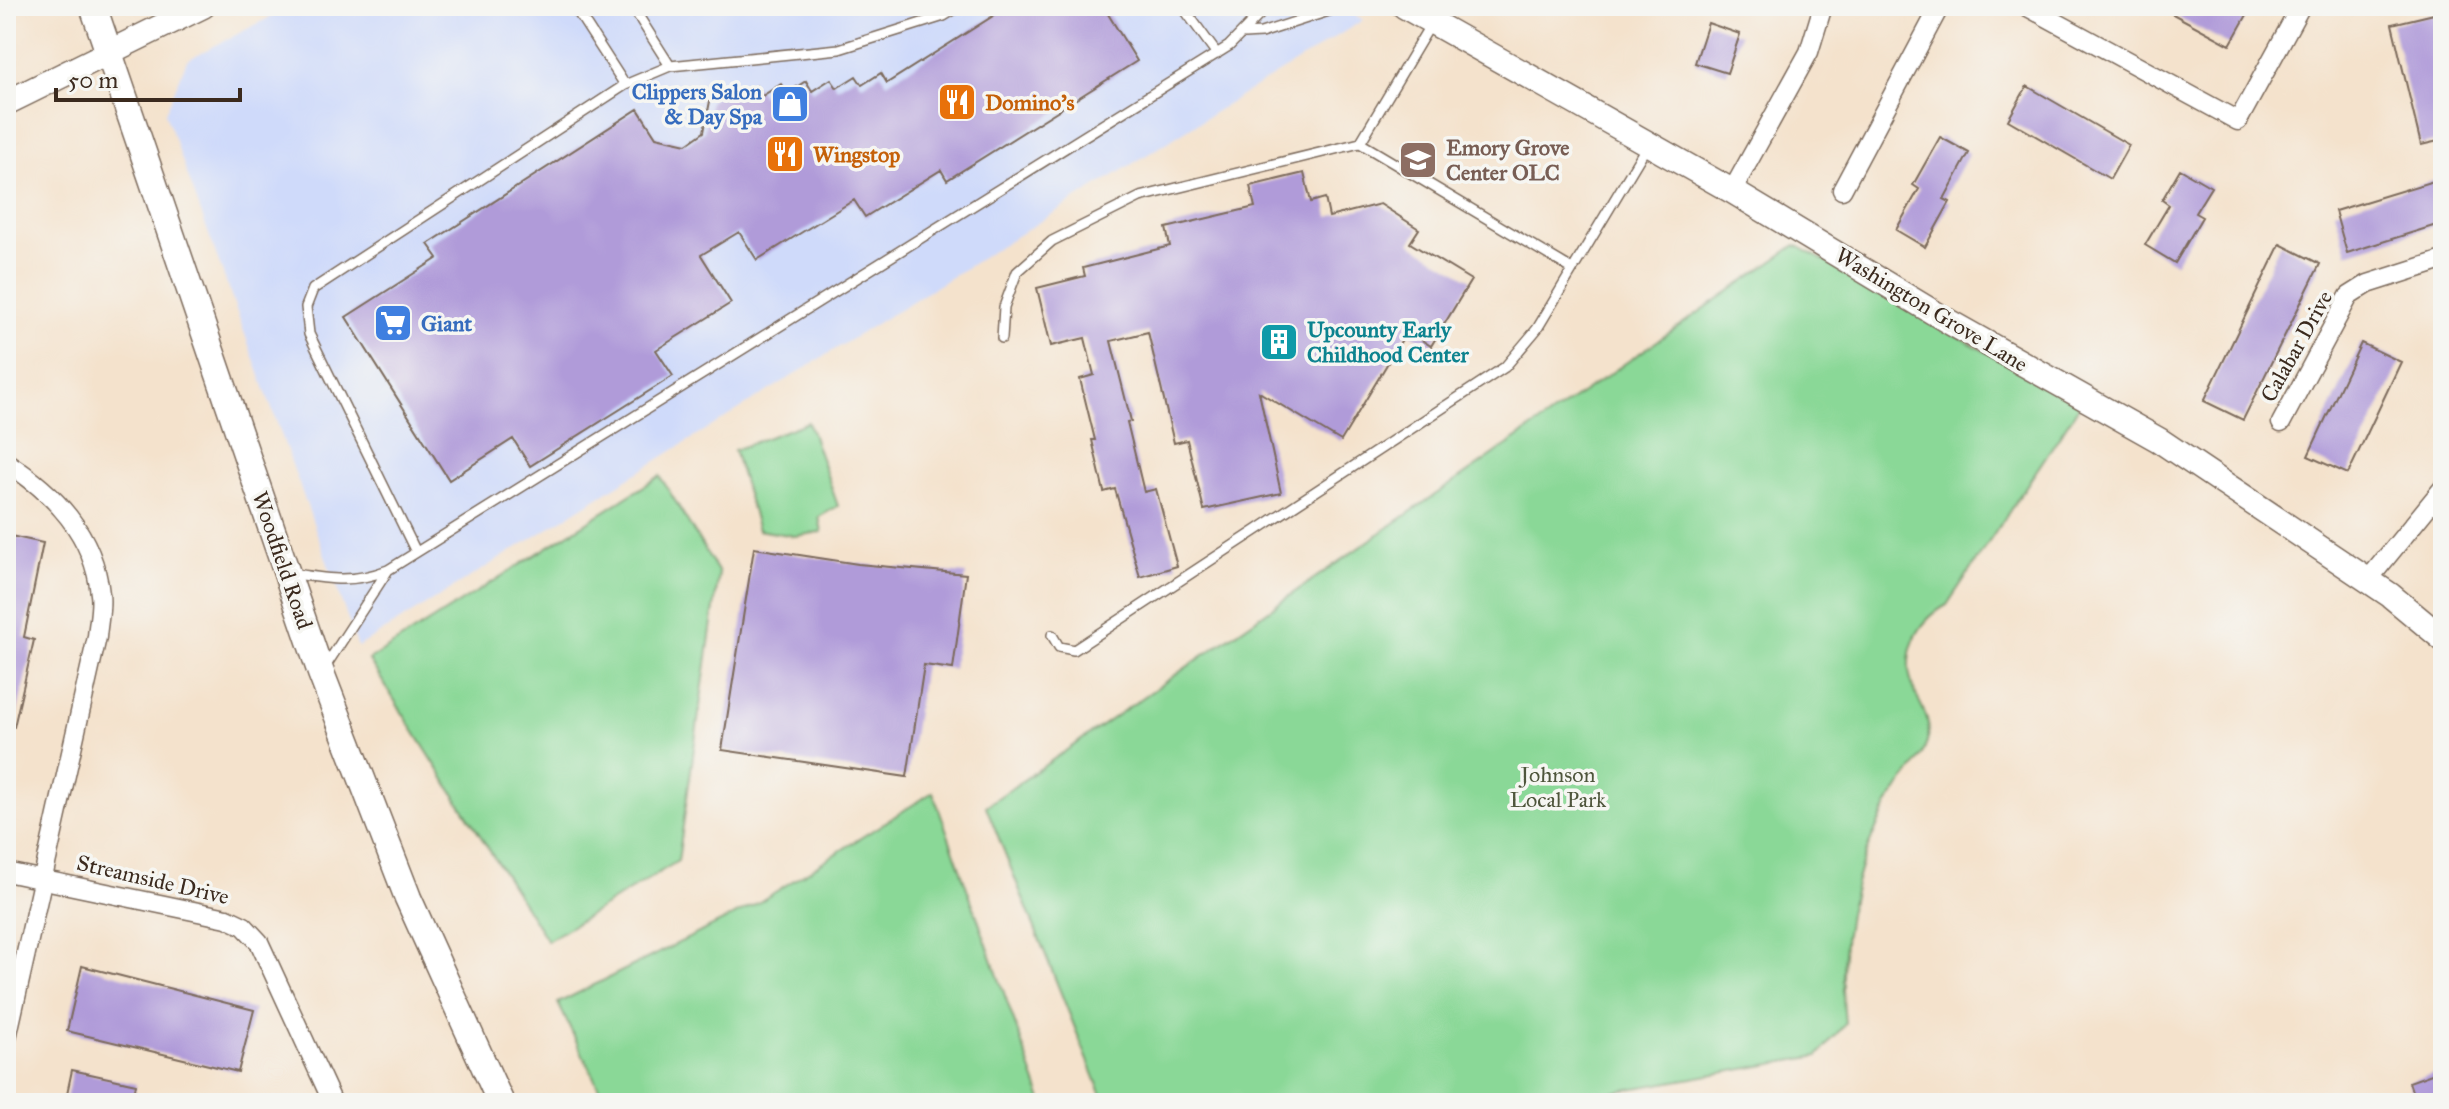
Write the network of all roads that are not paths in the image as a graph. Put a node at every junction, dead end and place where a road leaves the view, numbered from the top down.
1 (93, 6) edge
2 (203, 6) edge
3 (574, 6) edge
4 (632, 6) edge
5 (960, 6) edge
6 (1182, 6) edge
7 (1268, 6) edge
8 (1344, 6) edge
9 (1404, 6) edge
10 (1823, 6) edge
11 (1940, 6) edge
12 (2026, 6) edge
13 (2301, 6) edge
14 (1432, 22) junction
15 (1244, 34) junction
16 (110, 53) junction
17 (1217, 54) junction
18 (670, 66) junction
19 (625, 85) junction
20 (6, 103) edge
21 (1360, 143) junction
22 (1648, 144) junction
23 (1842, 190) dead end
24 (1732, 191) junction
25 (2443, 260) edge
26 (1572, 269) junction
27 (1002, 338) dead end
28 (2281, 423) dead end
29 (6, 462) edge
30 (2443, 488) edge
31 (416, 552) junction
32 (388, 570) junction
33 (287, 573) junction
34 (2368, 580) junction
35 (1052, 635) dead end
36 (2443, 639) edge
37 (321, 673) junction
38 (6, 872) edge
39 (43, 879) junction
40 (6, 1042) edge
41 (333, 1103) edge
42 (501, 1103) edge

1 - 16 main road, Woodfield Road
2 - 16 street
3 - 19 lane
4 - 18 lane
5 - 18 lane
6 - 17 lane
7 - 15 lane
8 - 15 lane
9 - 14 street, Washington Grove Lane
10 - 24 street
11 - 23 street
12 - 13 street
14 - 21 lane
14 - 22 street, Washington Grove Lane
15 - 17 lane
16 - 20 street
16 - 33 main road, Woodfield Road
17 - 31 lane
18 - 19 lane
19 - 31 lane
21 - 26 lane
21 - 27 lane
22 - 24 street, Washington Grove Lane
22 - 26 lane
24 - 34 street, Washington Grove Lane
25 - 28 street, Calabar Drive
26 - 35 lane
29 - 39 street
30 - 34 street
31 - 32 lane
32 - 33 lane
32 - 37 lane
33 - 37 main road, Woodfield Road
34 - 36 street, Washington Grove Lane
37 - 42 main road, Woodfield Road
38 - 39 street, Streamside Drive
39 - 40 street, Streamside Drive
39 - 41 street, Streamside Drive

